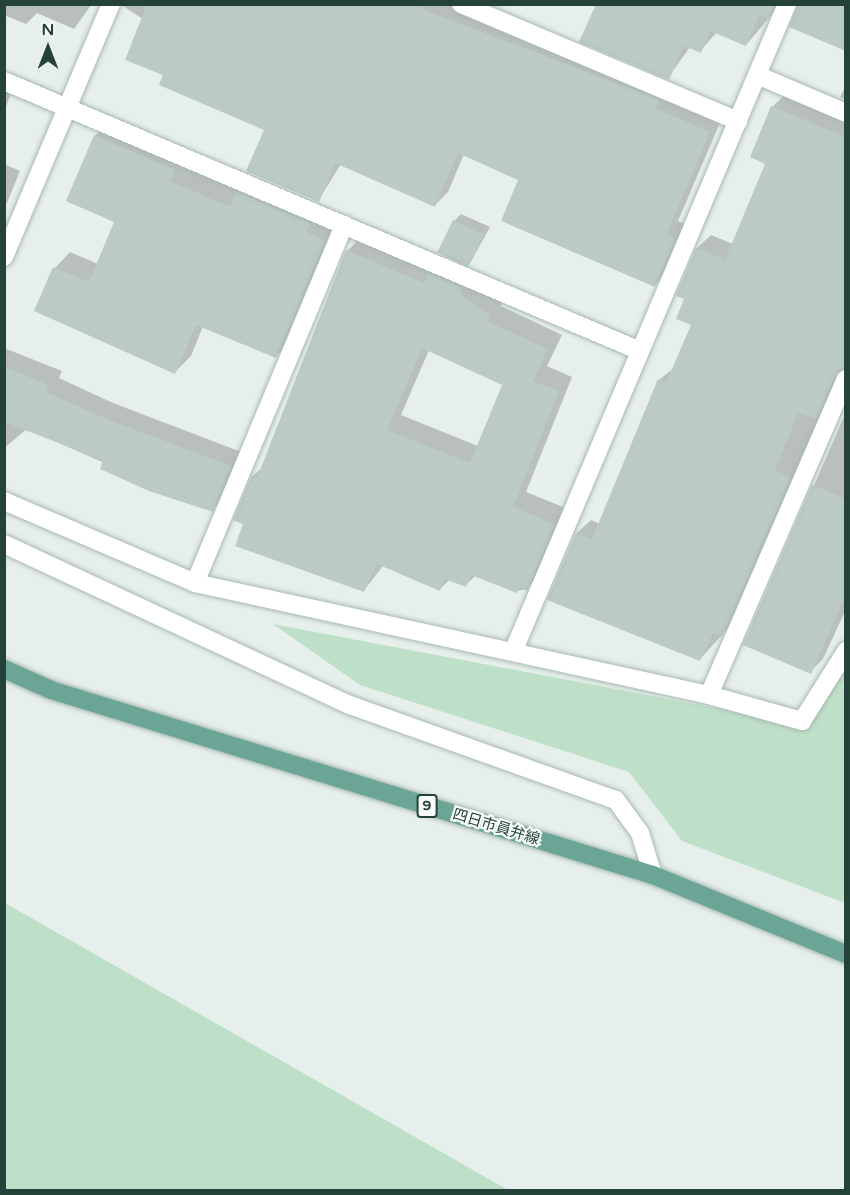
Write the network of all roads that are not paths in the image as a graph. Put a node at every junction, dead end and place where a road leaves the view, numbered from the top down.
1 (111, 4) edge
2 (461, 4) edge
3 (787, 4) edge
4 (757, 75) junction
5 (4, 81) edge
6 (68, 107) junction
7 (846, 113) edge
8 (738, 121) junction
9 (344, 225) junction
10 (4, 257) edge
11 (640, 351) junction
12 (846, 379) edge
13 (4, 501) edge
14 (4, 544) edge
15 (195, 583) junction
16 (846, 651) edge
17 (513, 652) junction
18 (4, 669) edge
19 (709, 695) junction
20 (653, 875) junction
21 (846, 954) edge

1 - 6 street
2 - 8 street
3 - 4 street
4 - 7 street
4 - 8 street
5 - 6 street
6 - 9 street
6 - 10 street
8 - 11 street
9 - 11 street
9 - 15 street
11 - 17 street
12 - 19 street
13 - 15 street
14 - 20 street
15 - 17 street
16 - 19 street
17 - 19 street
18 - 20 main road, 四日市員弁線 / 9
20 - 21 main road, 四日市員弁線 / 9

